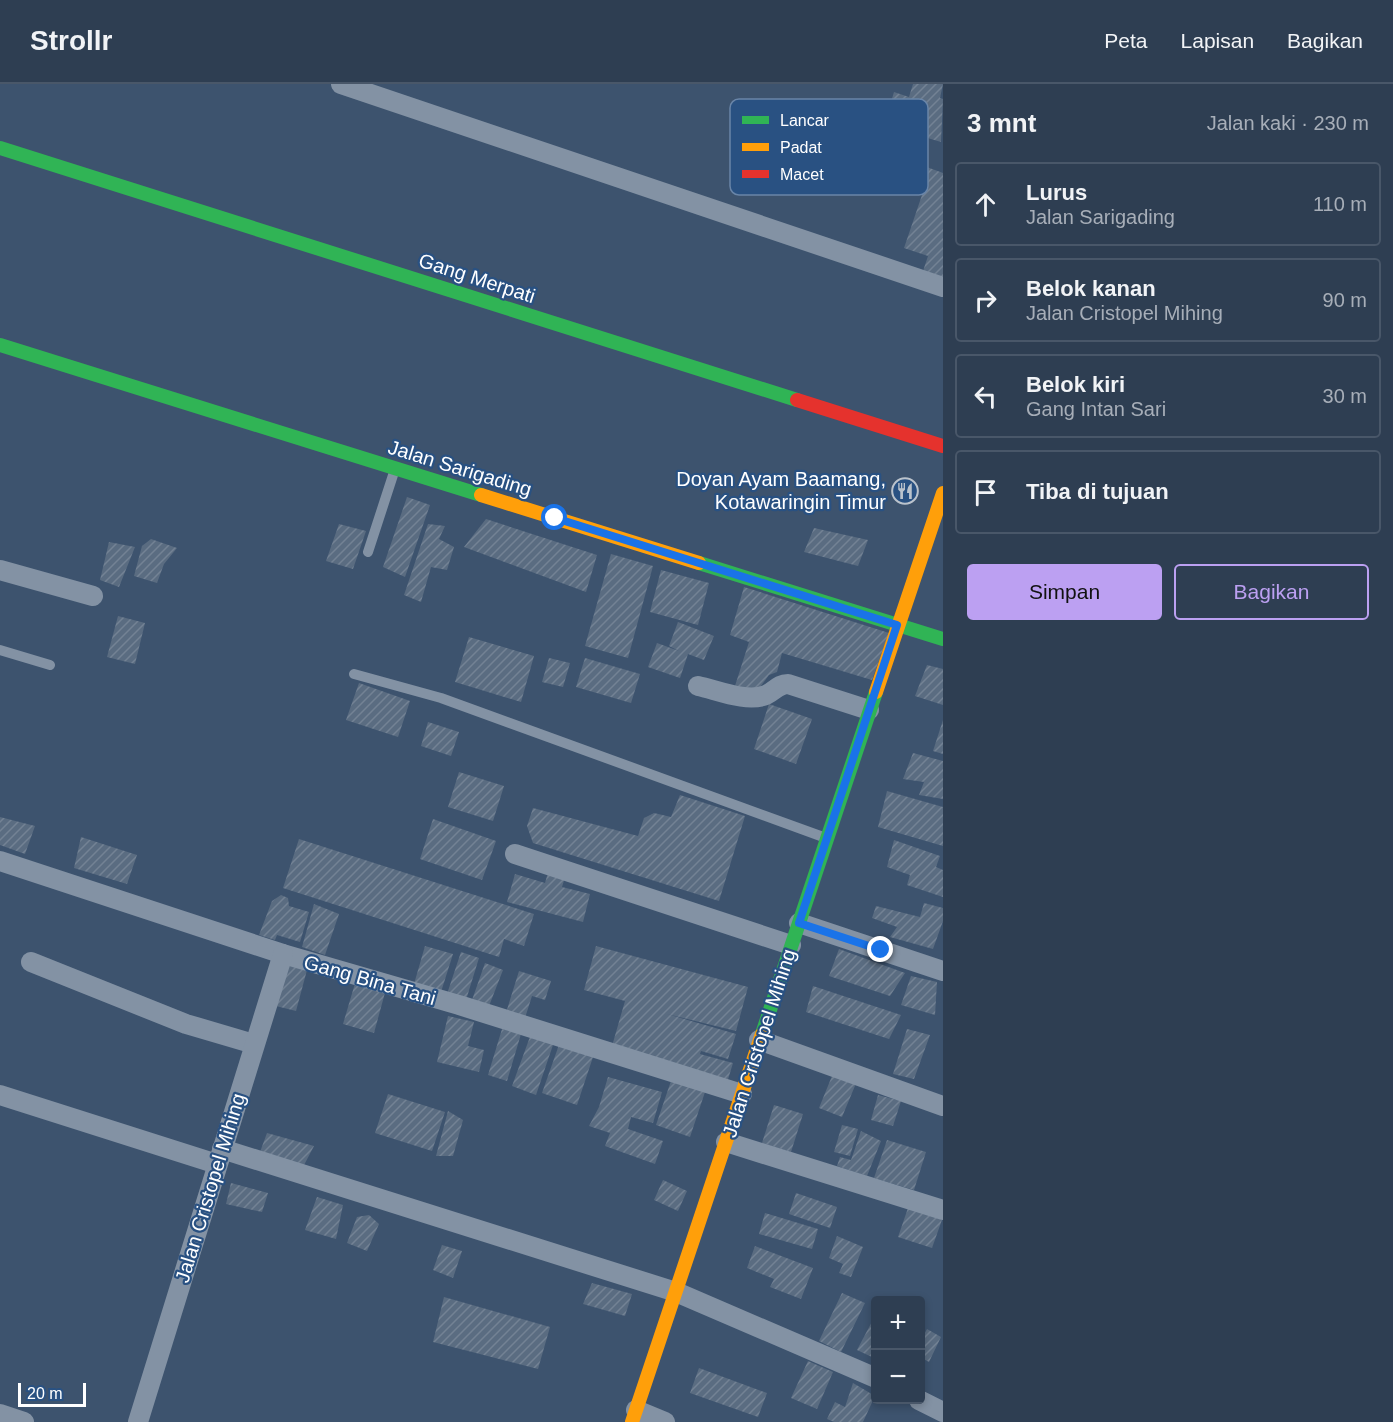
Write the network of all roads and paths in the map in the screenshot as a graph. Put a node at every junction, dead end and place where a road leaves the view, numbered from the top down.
1 (341, 84) edge
2 (0, 148) edge
3 (943, 287) edge
4 (0, 345) edge
5 (943, 446) edge
6 (395, 468) junction
7 (943, 493) edge
8 (368, 552) dead end
9 (0, 570) edge
10 (93, 596) dead end
11 (897, 625) junction
12 (943, 639) edge
13 (0, 650) edge
14 (50, 665) dead end
15 (354, 674) dead end
16 (698, 686) dead end
17 (869, 710) junction
18 (827, 839) junction
19 (515, 854) dead end
20 (0, 861) edge
21 (799, 923) junction
22 (791, 945) junction
23 (283, 954) junction
24 (31, 962) dead end
25 (943, 971) edge
26 (759, 1040) junction
27 (254, 1044) junction
28 (742, 1094) junction
29 (0, 1095) edge
30 (943, 1106) edge
31 (726, 1142) junction
32 (219, 1156) junction
33 (943, 1210) edge
34 (676, 1292) junction
35 (871, 1376) edge
36 (925, 1403) edge
37 (943, 1412) edge
38 (0, 1414) edge
39 (634, 1416) edge
40 (24, 1422) edge
41 (138, 1422) edge
42 (665, 1422) edge

1 - 3 street
2 - 5 street, Gang Merpati
4 - 6 street, Jalan Sarigading
6 - 8 lane
6 - 11 street, Jalan Sarigading
7 - 11 street, Jalan Cristopel Mihing
9 - 10 street
11 - 12 street, Jalan Sarigading
11 - 17 street, Jalan Cristopel Mihing
13 - 14 lane
15 - 18 lane
16 - 17 street
17 - 18 street, Jalan Cristopel Mihing
18 - 21 street, Jalan Cristopel Mihing
19 - 22 street
20 - 23 street, Gang Bina Tani
21 - 22 street, Jalan Cristopel Mihing
21 - 25 street
22 - 26 street, Jalan Cristopel Mihing
23 - 27 street, Jalan Cristopel Mihing
23 - 28 street, Gang Bina Tani
24 - 27 street
26 - 28 street, Jalan Cristopel Mihing
26 - 30 street
27 - 32 street, Jalan Cristopel Mihing
28 - 31 street, Jalan Cristopel Mihing
29 - 32 street
31 - 33 street
31 - 34 street, Jalan Cristopel Mihing
32 - 34 street
32 - 41 street, Jalan Cristopel Mihing
34 - 35 street
34 - 39 street, Jalan Cristopel Mihing
36 - 37 street
38 - 40 street
39 - 42 street

